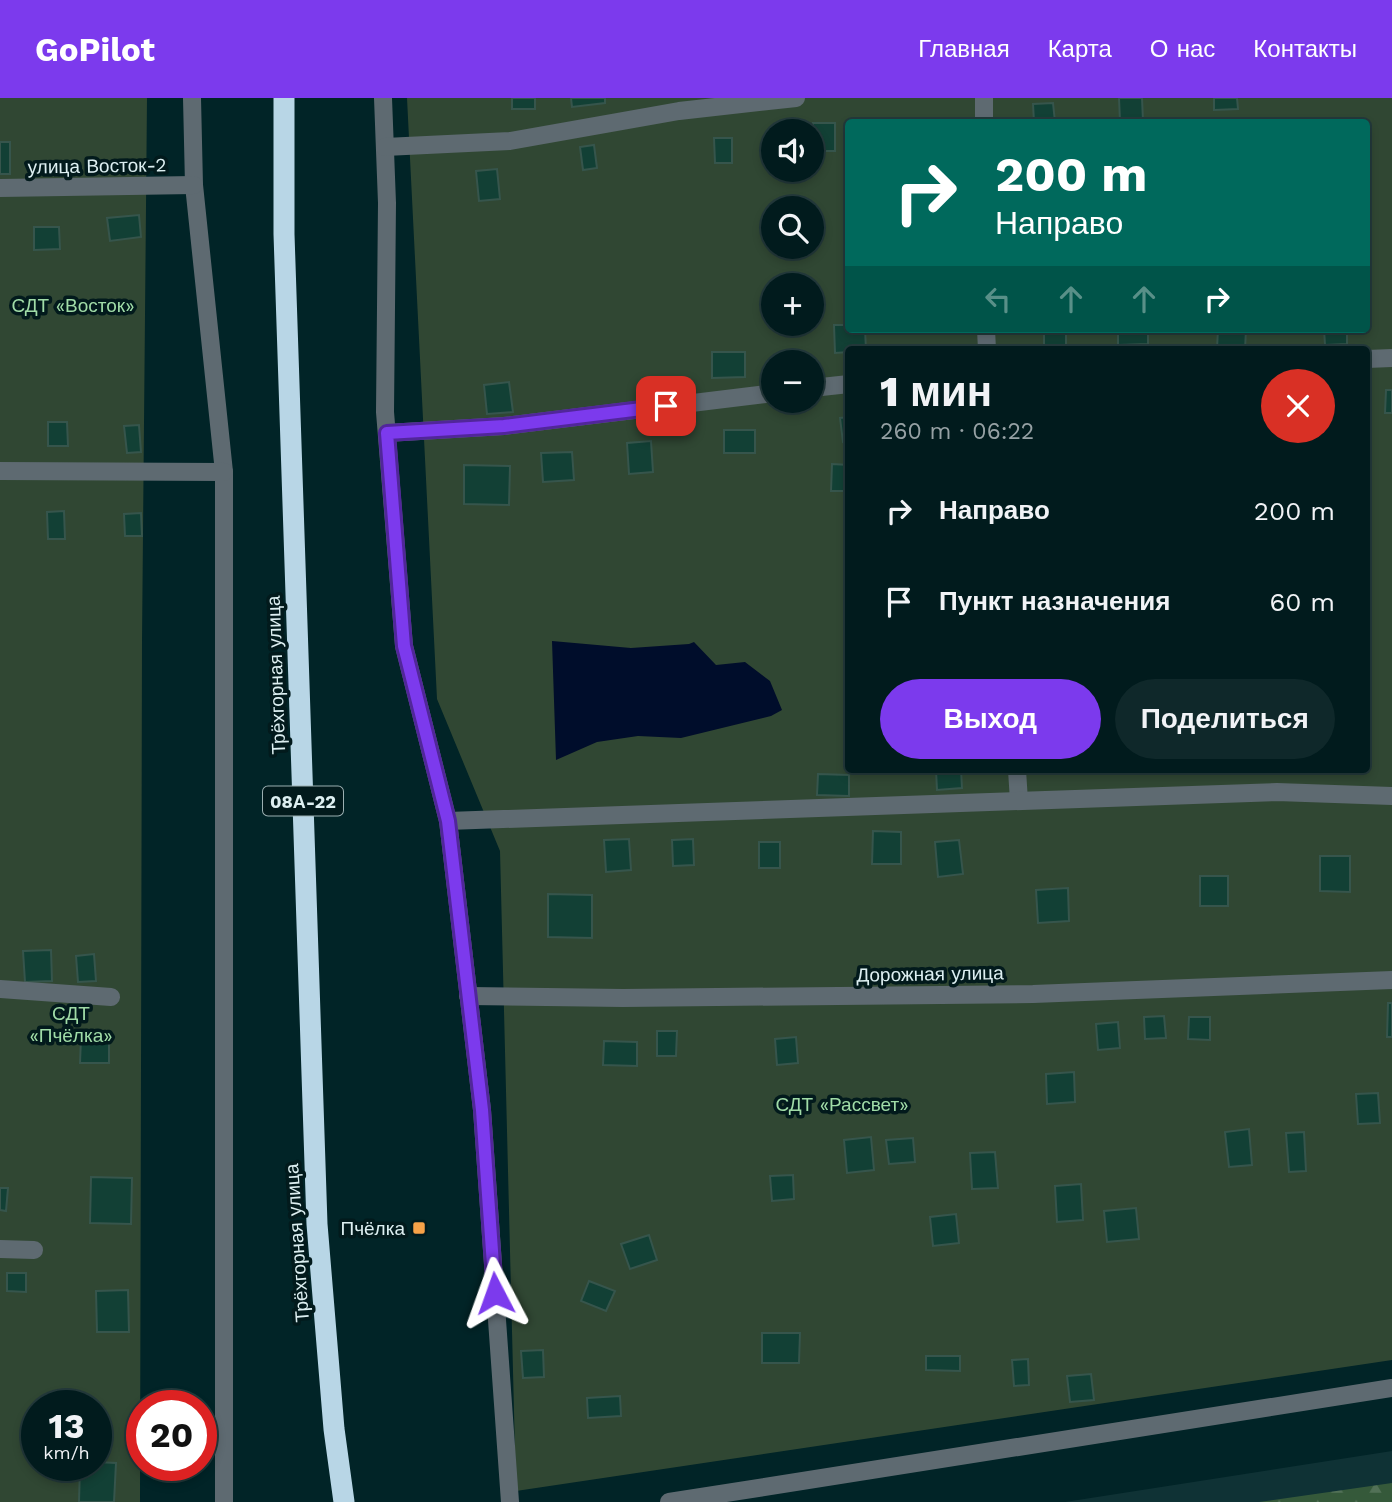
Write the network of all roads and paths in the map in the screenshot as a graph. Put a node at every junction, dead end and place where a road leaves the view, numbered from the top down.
1 (192, 98) edge
2 (284, 98) edge
3 (383, 98) edge
4 (796, 98) edge
5 (984, 98) edge
6 (984, 119) edge
7 (385, 147) junction
8 (194, 185) junction
9 (0, 188) edge
10 (1392, 358) edge
11 (1370, 359) edge
12 (845, 384) edge
13 (824, 387) edge
14 (761, 395) edge
15 (387, 433) junction
16 (0, 471) edge
17 (224, 472) junction
18 (1017, 773) edge
19 (1392, 796) edge
20 (1019, 802) junction
21 (448, 821) junction
22 (1392, 981) edge
23 (0, 989) edge
24 (468, 996) junction
25 (111, 997) dead end
26 (0, 1249) edge
27 (34, 1251) dead end
28 (1392, 1388) edge
29 (224, 1502) edge
30 (344, 1502) edge
31 (510, 1502) edge
32 (669, 1502) edge

1 - 8 street
2 - 30 highway, Трёхгорная улица / 08А-22
3 - 7 street
4 - 7 street
5 - 6 street
7 - 15 street
8 - 9 street, улица Восток-2
8 - 17 street
10 - 11 street
12 - 13 street
14 - 15 street
15 - 21 street
16 - 17 street
17 - 29 street
18 - 20 street
19 - 20 street
20 - 21 street
21 - 24 street
22 - 24 street, Дорожная улица
23 - 25 street
24 - 31 street
26 - 27 street
28 - 32 street

